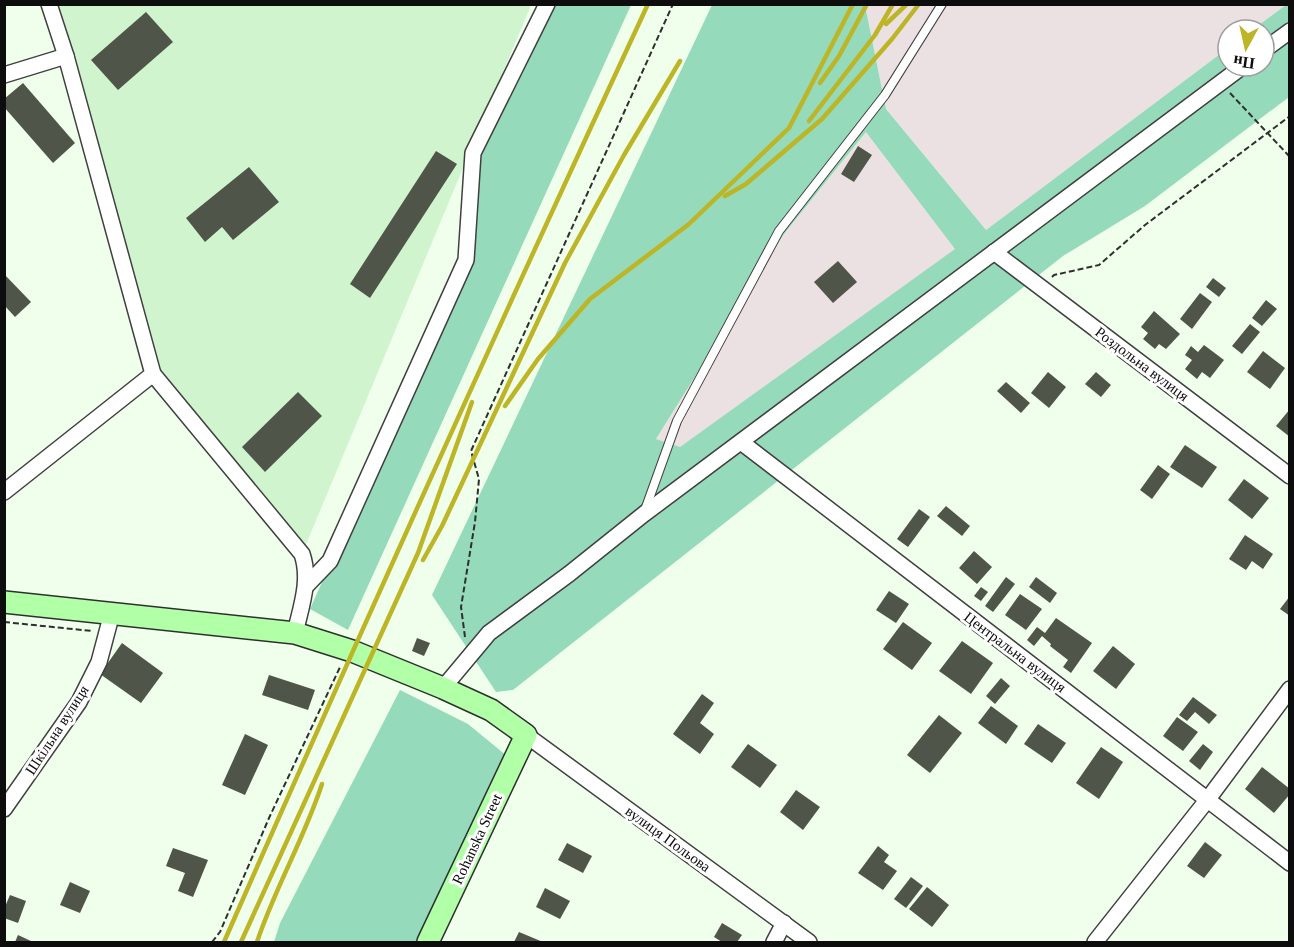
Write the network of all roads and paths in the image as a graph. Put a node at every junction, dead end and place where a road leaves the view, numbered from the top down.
1 (49, 4) edge
2 (547, 4) edge
3 (673, 4) edge
4 (942, 4) edge
5 (1290, 31) edge
6 (1276, 41) edge
7 (66, 56) junction
8 (4, 75) edge
9 (1227, 78) edge
10 (1220, 83) junction
11 (1290, 116) edge
12 (1267, 134) junction
13 (1290, 157) edge
14 (994, 252) junction
15 (1041, 288) junction
16 (153, 374) junction
17 (741, 442) junction
18 (1290, 476) edge
19 (4, 492) edge
20 (644, 514) junction
21 (306, 586) junction
22 (4, 602) edge
23 (112, 612) junction
24 (4, 622) edge
25 (106, 633) junction
26 (295, 633) junction
27 (327, 643) junction
28 (468, 658) junction
29 (443, 688) junction
30 (1290, 689) edge
31 (525, 735) junction
32 (1208, 799) junction
33 (4, 809) edge
34 (1290, 863) edge
35 (784, 923) junction
36 (212, 942) edge
37 (428, 942) edge
38 (774, 942) edge
39 (809, 942) edge
40 (1095, 942) edge

1 - 7 street
2 - 21 street
3 - 28 path
4 - 20 lane
5 - 6 street
7 - 8 street
7 - 16 street
9 - 10 street
10 - 12 path
10 - 14 street
11 - 12 path
12 - 13 path
12 - 15 path
14 - 15 street, Роздольна вулиця
14 - 17 street
15 - 18 street, Роздольна вулиця
16 - 19 street
16 - 21 street
17 - 20 street
17 - 32 street, Центральна вулиця
20 - 28 street
21 - 26 street
22 - 23 street
23 - 25 street, Шкільна вулиця
23 - 26 street
24 - 25 path
25 - 33 street, Шкільна вулиця
26 - 27 street
27 - 29 street
27 - 36 path
28 - 29 street
29 - 31 street
30 - 32 street
31 - 35 street, вулиця Польова
31 - 37 street, Rohanska Street
32 - 34 street, Центральна вулиця
32 - 40 street
35 - 38 street
35 - 39 street, вулиця Польова

